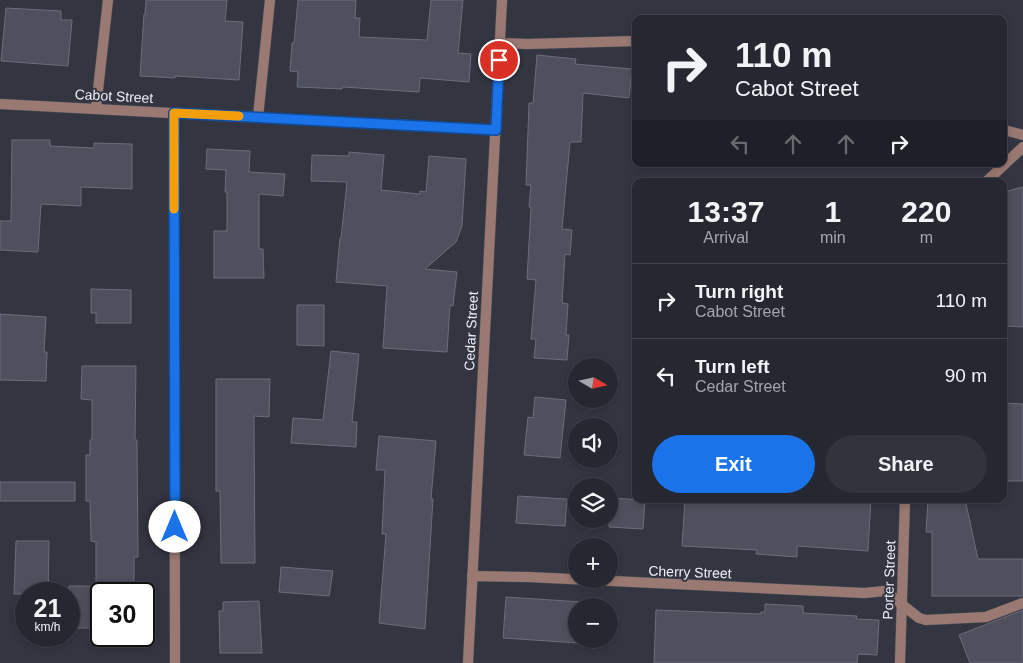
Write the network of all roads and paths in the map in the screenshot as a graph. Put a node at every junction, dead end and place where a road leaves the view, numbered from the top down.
1 (108, 0) edge
2 (270, 0) edge
3 (502, 0) edge
4 (632, 41) edge
5 (500, 43) junction
6 (0, 104) edge
7 (96, 108) junction
8 (174, 113) junction
9 (258, 117) junction
10 (496, 130) junction
11 (1007, 131) edge
12 (1023, 135) edge
13 (1023, 147) edge
14 (1007, 162) edge
15 (1002, 167) edge
16 (990, 178) edge
17 (905, 503) edge
18 (472, 576) junction
19 (1023, 603) edge
20 (902, 606) junction
21 (175, 663) edge
22 (468, 663) edge
23 (900, 663) edge

1 - 7 street
2 - 9 street
3 - 5 street, Cedar Street
4 - 5 street
5 - 10 street, Cedar Street
6 - 7 street, Cabot Street
7 - 8 street, Cabot Street
8 - 9 street, Cabot Street
8 - 21 street
9 - 10 street, Cabot Street
10 - 18 street, Cedar Street
11 - 12 street
13 - 14 street
15 - 16 street
17 - 20 street, Porter Street
18 - 20 street, Cherry Street
18 - 22 street, Cedar Street
19 - 20 street, Cherry Street
20 - 23 street, Porter Street

